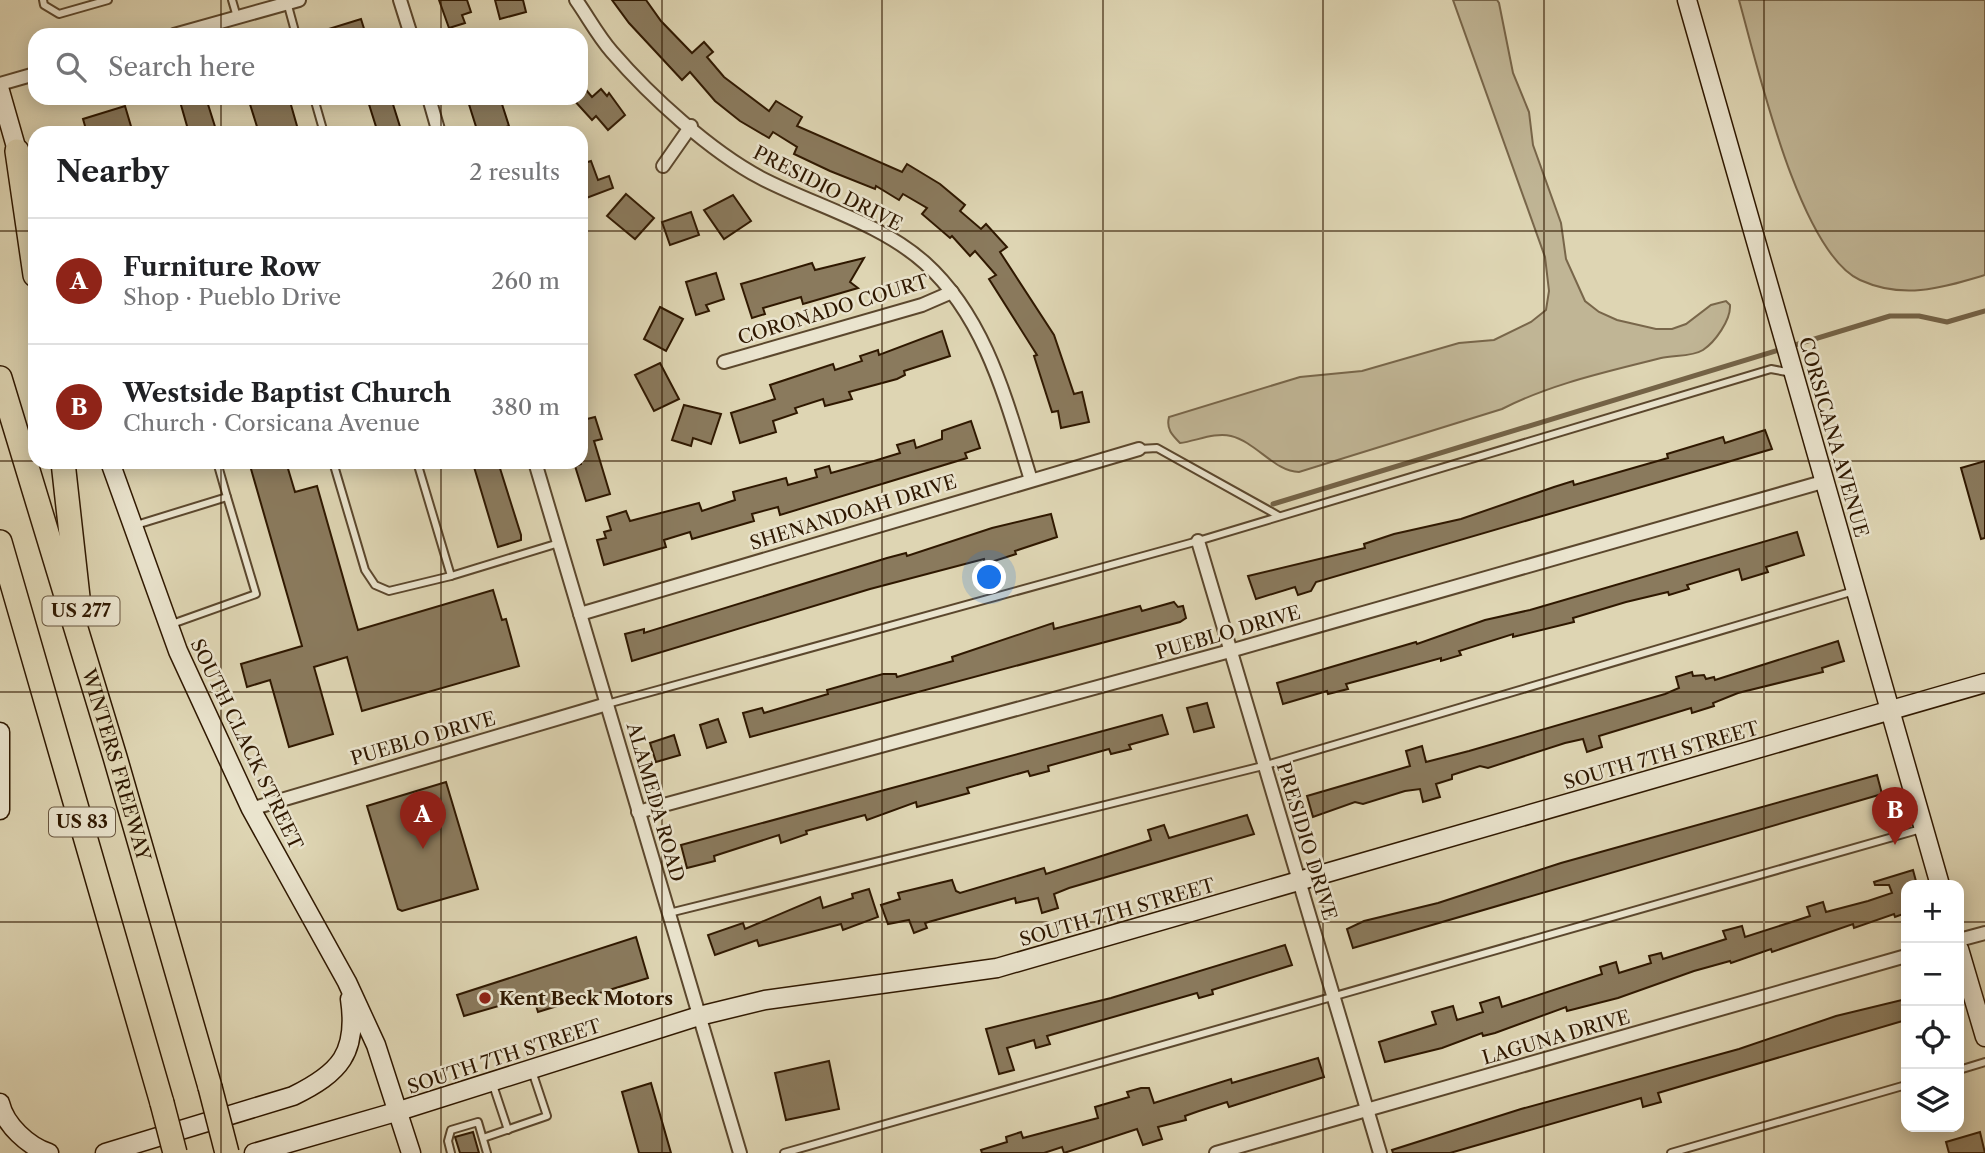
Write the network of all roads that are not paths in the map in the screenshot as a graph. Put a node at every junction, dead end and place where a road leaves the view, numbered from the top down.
1 (43, 0) edge
2 (108, 0) edge
3 (232, 0) edge
4 (400, 0) edge
5 (576, 0) edge
6 (1687, 0) edge
7 (291, 1) edge
8 (237, 17) junction
9 (198, 28) edge
10 (295, 28) edge
11 (409, 28) edge
12 (28, 76) edge
13 (0, 84) edge
14 (0, 91) edge
15 (316, 105) edge
16 (431, 105) edge
17 (322, 126) edge
18 (437, 126) edge
19 (691, 126) junction
20 (17, 151) junction
21 (663, 166) dead end
22 (28, 188) edge
23 (28, 227) edge
24 (951, 292) junction
25 (724, 362) dead end
26 (1792, 368) junction
27 (0, 378) edge
28 (1139, 449) joint
29 (64, 469) edge
30 (112, 469) edge
31 (219, 469) edge
32 (335, 469) edge
33 (420, 469) edge
34 (537, 469) edge
35 (1031, 480) junction
36 (1826, 481) junction
37 (227, 497) junction
38 (1279, 516) junction
39 (132, 527) junction
40 (0, 541) edge
41 (1198, 541) junction
42 (559, 543) junction
43 (451, 576) junction
44 (1856, 590) junction
45 (580, 614) junction
46 (169, 625) junction
47 (1230, 652) junction
48 (1985, 683) edge
49 (607, 704) junction
50 (1888, 711) junction
51 (0, 735) edge
52 (115, 757) junction
53 (1263, 766) junction
54 (250, 809) junction
55 (0, 810) edge
56 (638, 812) junction
57 (1923, 829) junction
58 (1938, 880) edge
59 (1300, 881) junction
60 (668, 913) junction
61 (1985, 933) edge
62 (1964, 939) edge
63 (1901, 957) edge
64 (1964, 966) edge
65 (347, 982) junction
66 (1335, 999) junction
67 (699, 1016) junction
68 (1985, 1037) edge
69 (1985, 1062) edge
70 (532, 1069) junction
71 (1962, 1069) edge
72 (492, 1082) junction
73 (1901, 1086) edge
74 (0, 1103) edge
75 (399, 1111) junction
76 (1367, 1111) junction
77 (508, 1130) junction
78 (483, 1138) junction
79 (48, 1153) edge
80 (105, 1153) edge
81 (175, 1153) edge
82 (227, 1153) edge
83 (254, 1153) edge
84 (411, 1153) edge
85 (452, 1153) edge
86 (487, 1153) edge
87 (740, 1153) edge
88 (784, 1153) edge
89 (1216, 1153) edge
90 (1380, 1153) edge
91 (1671, 1153) edge

1 - 2 lane
3 - 8 lane
4 - 11 street
5 - 19 street, PRESIDIO DRIVE
6 - 26 main road, CORSICANA AVENUE
7 - 8 street
7 - 10 lane
8 - 9 street
12 - 13 street
14 - 20 main road
15 - 17 lane
16 - 18 street
19 - 21 street
19 - 24 street, PRESIDIO DRIVE
20 - 22 main road
20 - 23 highway
24 - 25 street, CORONADO COURT
24 - 35 street, PRESIDIO DRIVE
26 - 36 main road, CORSICANA AVENUE
26 - 38 lane
27 - 52 highway, WINTERS FREEWAY / US 83
28 - 35 street, SHENANDOAH DRIVE
28 - 38 lane
29 - 52 highway, US 277
30 - 39 main road, SOUTH CLACK STREET
31 - 37 lane
32 - 43 lane
33 - 43 lane
34 - 42 street, ALAMEDA ROAD
35 - 45 street, SHENANDOAH DRIVE
36 - 44 main road, CORSICANA AVENUE
36 - 47 street, PUEBLO DRIVE
37 - 39 lane
37 - 46 lane
38 - 41 lane
39 - 46 main road, SOUTH CLACK STREET
40 - 81 highway, US 83, bridge
41 - 47 street, PRESIDIO DRIVE
41 - 49 lane
42 - 43 lane
42 - 45 street, ALAMEDA ROAD
44 - 50 main road, CORSICANA AVENUE
44 - 53 lane
45 - 49 street, ALAMEDA ROAD
46 - 54 main road, SOUTH CLACK STREET
47 - 53 street, PRESIDIO DRIVE
47 - 56 street, PUEBLO DRIVE
48 - 50 main road, SOUTH 7TH STREET
49 - 54 street, PUEBLO DRIVE
49 - 56 street, ALAMEDA ROAD
50 - 57 main road, CORSICANA AVENUE
50 - 59 main road, SOUTH 7TH STREET
51 - 55 main road
52 - 82 highway, WINTERS FREEWAY / US 83, bridge
53 - 59 street, PRESIDIO DRIVE
53 - 60 lane
54 - 65 main road, SOUTH CLACK STREET
56 - 60 street, ALAMEDA ROAD
57 - 58 main road, CORSICANA AVENUE
57 - 66 lane
59 - 66 street, PRESIDIO DRIVE
59 - 67 main road, SOUTH 7TH STREET
60 - 67 street, ALAMEDA ROAD
61 - 62 street
63 - 76 street, LAGUNA DRIVE
64 - 68 main road
65 - 75 main road, SOUTH CLACK STREET
65 - 80 main road
66 - 76 street, PRESIDIO DRIVE
66 - 88 lane
67 - 70 main road, SOUTH 7TH STREET
67 - 87 street, ALAMEDA ROAD
69 - 71 lane
70 - 72 main road, SOUTH 7TH STREET
70 - 77 lane
72 - 75 main road, SOUTH 7TH STREET
72 - 77 lane
73 - 91 lane
74 - 79 main road
75 - 83 main road, SOUTH 7TH STREET
75 - 84 main road, SOUTH CLACK STREET
76 - 89 street, LAGUNA DRIVE
76 - 90 street, PRESIDIO DRIVE
77 - 78 lane
78 - 85 lane
78 - 86 lane

